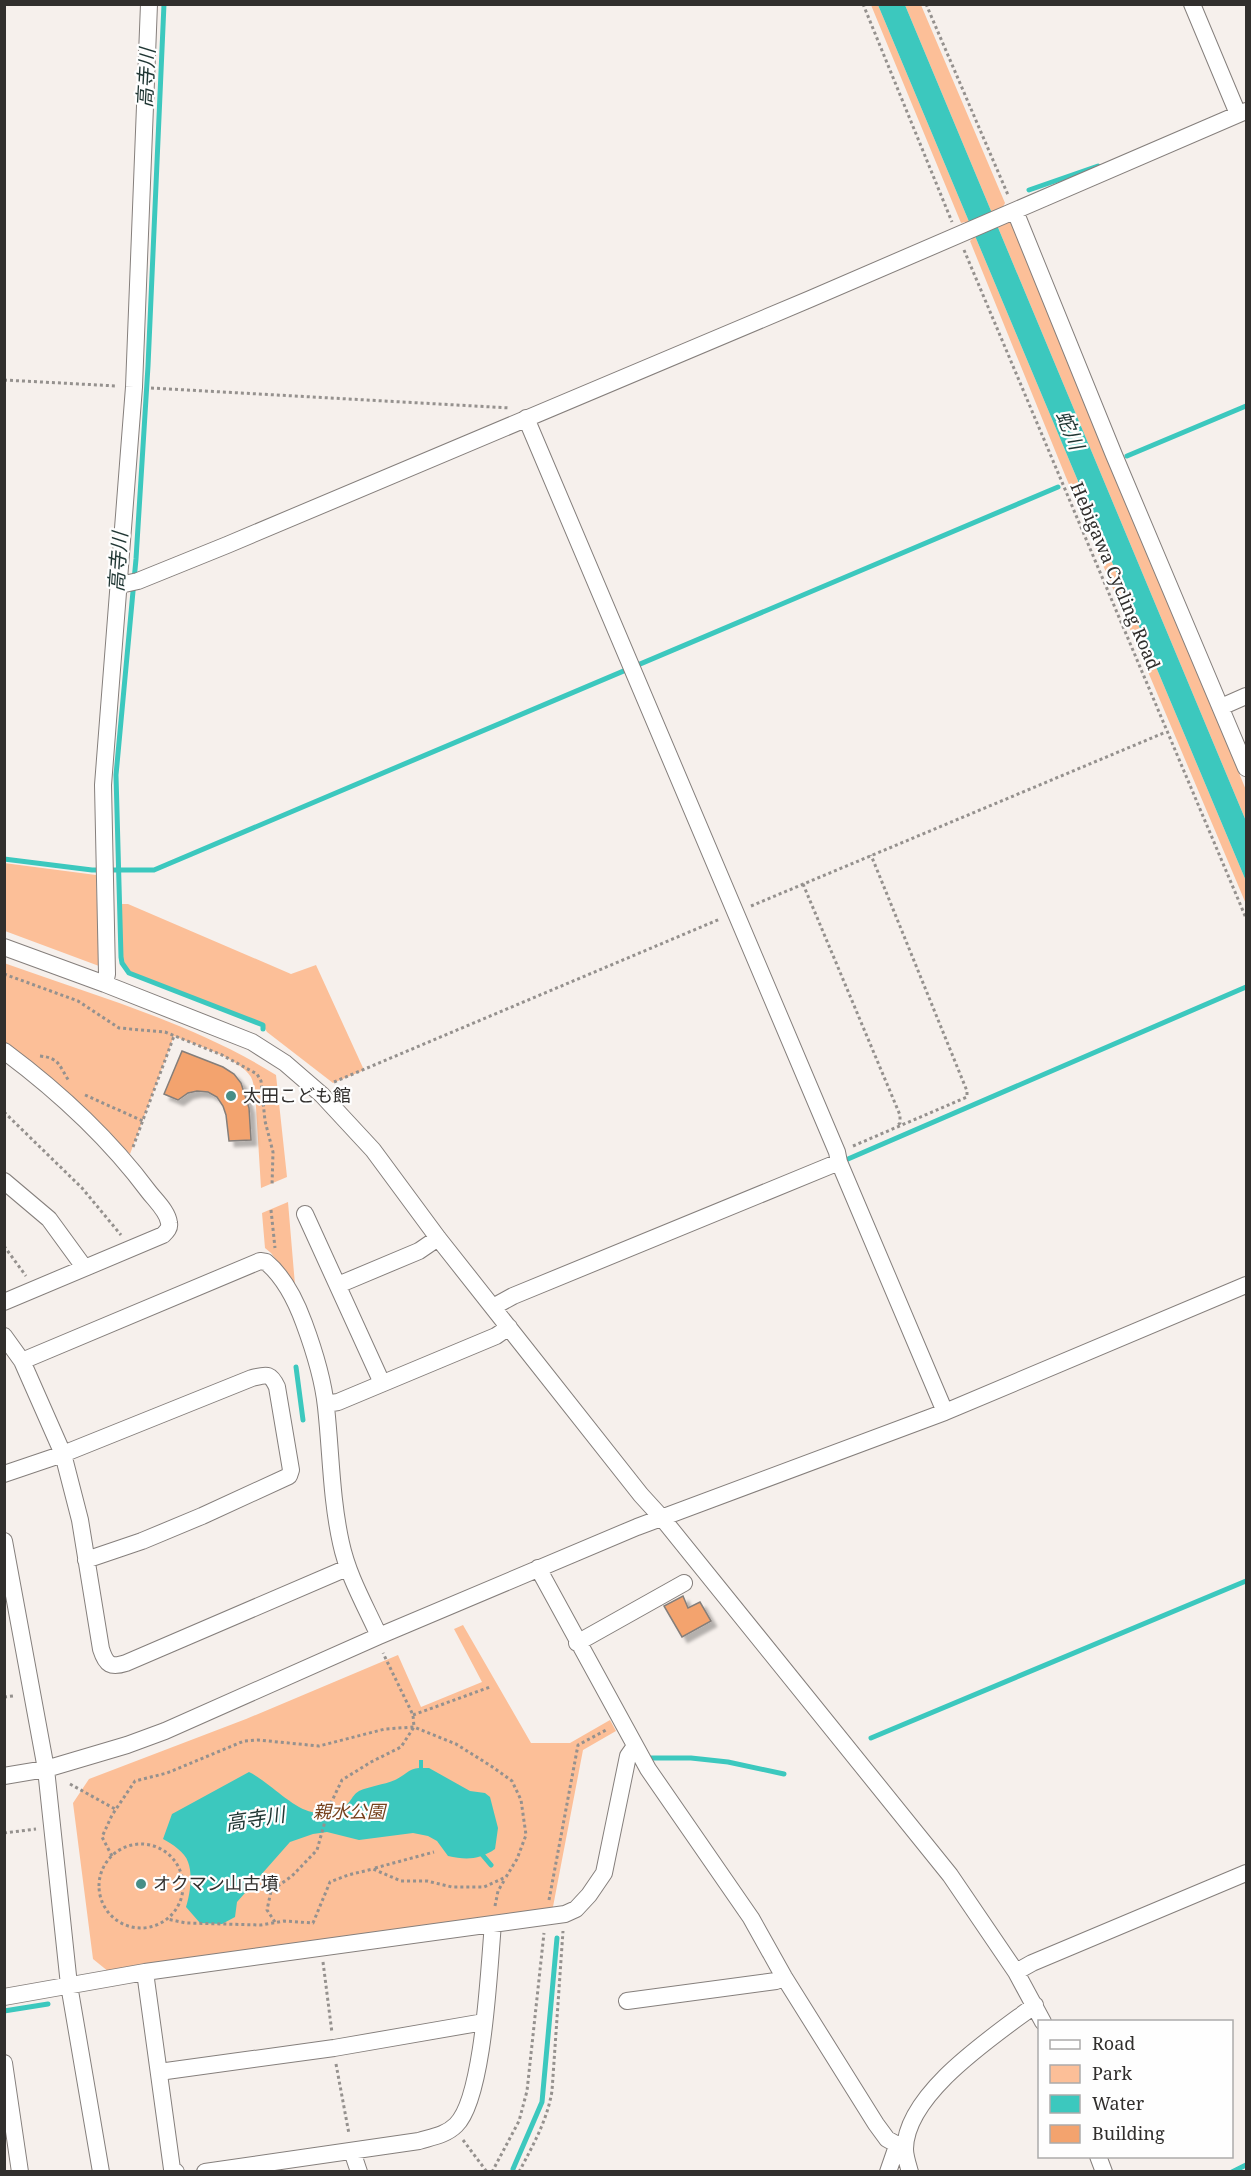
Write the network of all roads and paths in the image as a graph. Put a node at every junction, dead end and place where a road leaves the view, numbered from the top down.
1 (149, 4) edge
2 (863, 4) edge
3 (926, 4) edge
4 (1192, 4) edge
5 (1242, 112) edge
6 (1012, 212) junction
7 (959, 234) junction
8 (4, 380) edge
9 (134, 387) junction
10 (526, 418) junction
11 (120, 585) junction
12 (1246, 696) edge
13 (1221, 707) junction
14 (1246, 768) edge
15 (871, 855) dead end
16 (803, 884) dead end
17 (1246, 918) edge
18 (4, 948) edge
19 (4, 974) edge
20 (105, 984) junction
21 (174, 1036) junction
22 (4, 1051) edge
23 (39, 1056) dead end
24 (71, 1083) dead end
25 (80, 1093) dead end
26 (4, 1112) edge
27 (142, 1121) junction
28 (894, 1128) junction
29 (838, 1157) junction
30 (124, 1160) junction
31 (4, 1181) edge
32 (272, 1186) dead end
33 (271, 1210) dead end
34 (305, 1214) dead end
35 (438, 1238) junction
36 (4, 1246) edge
37 (128, 1250) junction
38 (273, 1256) dead end
39 (84, 1267) junction
40 (338, 1285) junction
41 (1246, 1285) edge
42 (35, 1288) junction
43 (4, 1302) edge
44 (493, 1307) junction
45 (509, 1327) junction
46 (4, 1336) edge
47 (22, 1360) junction
48 (382, 1383) junction
49 (326, 1404) junction
50 (945, 1412) junction
51 (63, 1454) junction
52 (4, 1474) edge
53 (662, 1518) junction
54 (4, 1541) edge
55 (86, 1560) junction
56 (347, 1568) junction
57 (538, 1568) junction
58 (684, 1583) dead end
59 (578, 1643) junction
60 (381, 1644) junction
61 (490, 1687) dead end
62 (13, 1696) dead end
63 (4, 1698) edge
64 (412, 1715) junction
65 (614, 1725) dead end
66 (414, 1727) junction
67 (635, 1746) junction
68 (46, 1769) junction
69 (4, 1776) edge
70 (70, 1784) dead end
71 (116, 1809) junction
72 (36, 1829) dead end
73 (4, 1833) edge
74 (434, 1852) dead end
75 (112, 1856) junction
76 (373, 1869) junction
77 (1246, 1873) edge
78 (506, 1877) junction
79 (548, 1908) dead end
80 (565, 1914) junction
81 (167, 1918) junction
82 (275, 1922) junction
83 (493, 1924) junction
84 (545, 1925) dead end
85 (145, 1972) junction
86 (1016, 1972) junction
87 (784, 1977) junction
88 (69, 1985) junction
89 (4, 1997) edge
90 (627, 2001) dead end
91 (1035, 2005) junction
92 (1042, 2020) edge
93 (484, 2022) junction
94 (4, 2063) edge
95 (159, 2072) junction
96 (454, 2127) junction
97 (901, 2147) junction
98 (352, 2151) junction
99 (1098, 2158) edge
100 (20, 2172) edge
101 (101, 2172) edge
102 (176, 2172) edge
103 (205, 2172) edge
104 (359, 2172) edge
105 (490, 2172) edge
106 (519, 2172) edge
107 (888, 2172) edge
108 (910, 2172) edge
109 (1104, 2172) edge

1 - 9 street
2 - 7 path, Hebigawa Cycling Road
3 - 6 path
4 - 5 street
5 - 6 street
6 - 7 street
6 - 13 street
7 - 10 street
7 - 17 path, Hebigawa Cycling Road
8 - 9 path
9 - 10 path
9 - 11 street
10 - 11 street
10 - 29 street
11 - 20 street
12 - 13 street
13 - 14 street
15 - 28 path
16 - 28 path
18 - 20 street
19 - 21 path
20 - 35 street
21 - 27 path
21 - 32 path
22 - 30 street
23 - 24 path
25 - 27 path
26 - 37 path
27 - 30 path
28 - 29 path
29 - 44 street
29 - 50 street
30 - 37 street
31 - 39 street
33 - 38 path
34 - 40 street
35 - 40 street
35 - 44 street
36 - 42 path
37 - 39 street
39 - 42 street
40 - 48 street
41 - 50 street
42 - 43 street
44 - 45 street
45 - 48 street
45 - 53 street
46 - 47 street
47 - 49 street
47 - 51 street
48 - 49 street
49 - 56 street
50 - 53 street
51 - 52 street
51 - 55 street
51 - 55 street
53 - 57 street
53 - 86 street
54 - 68 street
55 - 56 street
56 - 60 street
57 - 59 street
57 - 60 street
58 - 59 street
59 - 67 street
60 - 64 path
60 - 68 street
61 - 64 path
62 - 63 path
64 - 66 path
65 - 79 path
66 - 71 path
66 - 78 path
66 - 82 path
67 - 80 street
67 - 87 street
68 - 69 street
68 - 88 street
70 - 71 path
71 - 75 path
72 - 73 path
74 - 76 path
75 - 81 path
75 - 81 path
76 - 78 path
76 - 82 path
77 - 86 street
78 - 83 path
80 - 83 street
80 - 106 path
81 - 82 path
83 - 85 street
83 - 93 street
84 - 105 path
85 - 88 street
85 - 95 street
86 - 91 street
87 - 90 street
87 - 97 street
88 - 89 street
88 - 101 street
91 - 92 street
91 - 97 street
93 - 95 street
93 - 96 street
94 - 100 street
95 - 102 street
96 - 98 street
96 - 105 path
97 - 107 street
97 - 108 street
98 - 103 street
98 - 104 street
99 - 109 street

